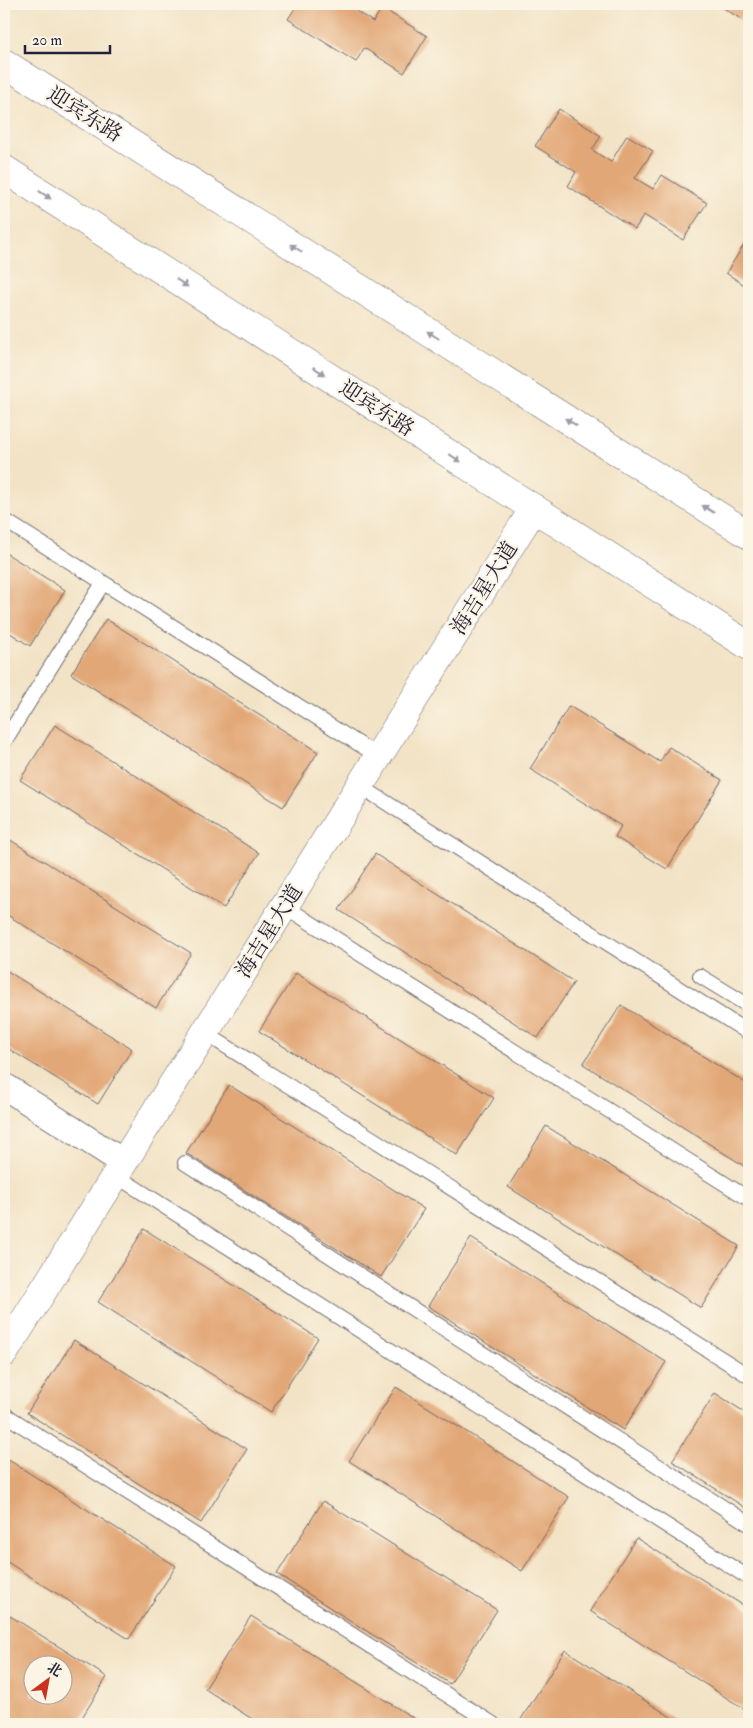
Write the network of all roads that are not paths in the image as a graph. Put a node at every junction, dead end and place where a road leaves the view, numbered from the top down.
1 (4, 63) edge
2 (4, 169) edge
3 (534, 508) junction
4 (4, 520) edge
5 (749, 535) edge
6 (103, 583) junction
7 (749, 646) edge
8 (4, 742) edge
9 (378, 756) junction
10 (360, 786) junction
11 (284, 906) junction
12 (700, 976) dead end
13 (749, 1006) edge
14 (749, 1032) edge
15 (205, 1033) junction
16 (4, 1086) edge
17 (186, 1163) dead end
18 (119, 1169) junction
19 (749, 1199) edge
20 (4, 1353) edge
21 (749, 1376) edge
22 (4, 1414) edge
23 (749, 1524) edge
24 (749, 1578) edge
25 (493, 1724) edge

5 -> 1 main road, 迎宾东路
2 -> 3 main road, 迎宾东路
3 - 7 main road, 迎宾东路
3 - 9 main road, 海吉星大道
4 - 6 lane
6 - 8 lane
6 - 9 lane
9 - 10 main road, 海吉星大道
10 - 11 main road, 海吉星大道
10 - 14 lane
11 - 15 main road, 海吉星大道
11 - 19 lane
12 - 13 lane
15 - 18 main road, 海吉星大道
15 - 21 lane
16 - 18 street
17 - 23 lane
18 - 20 main road, 海吉星大道
18 - 24 lane
22 - 25 lane

